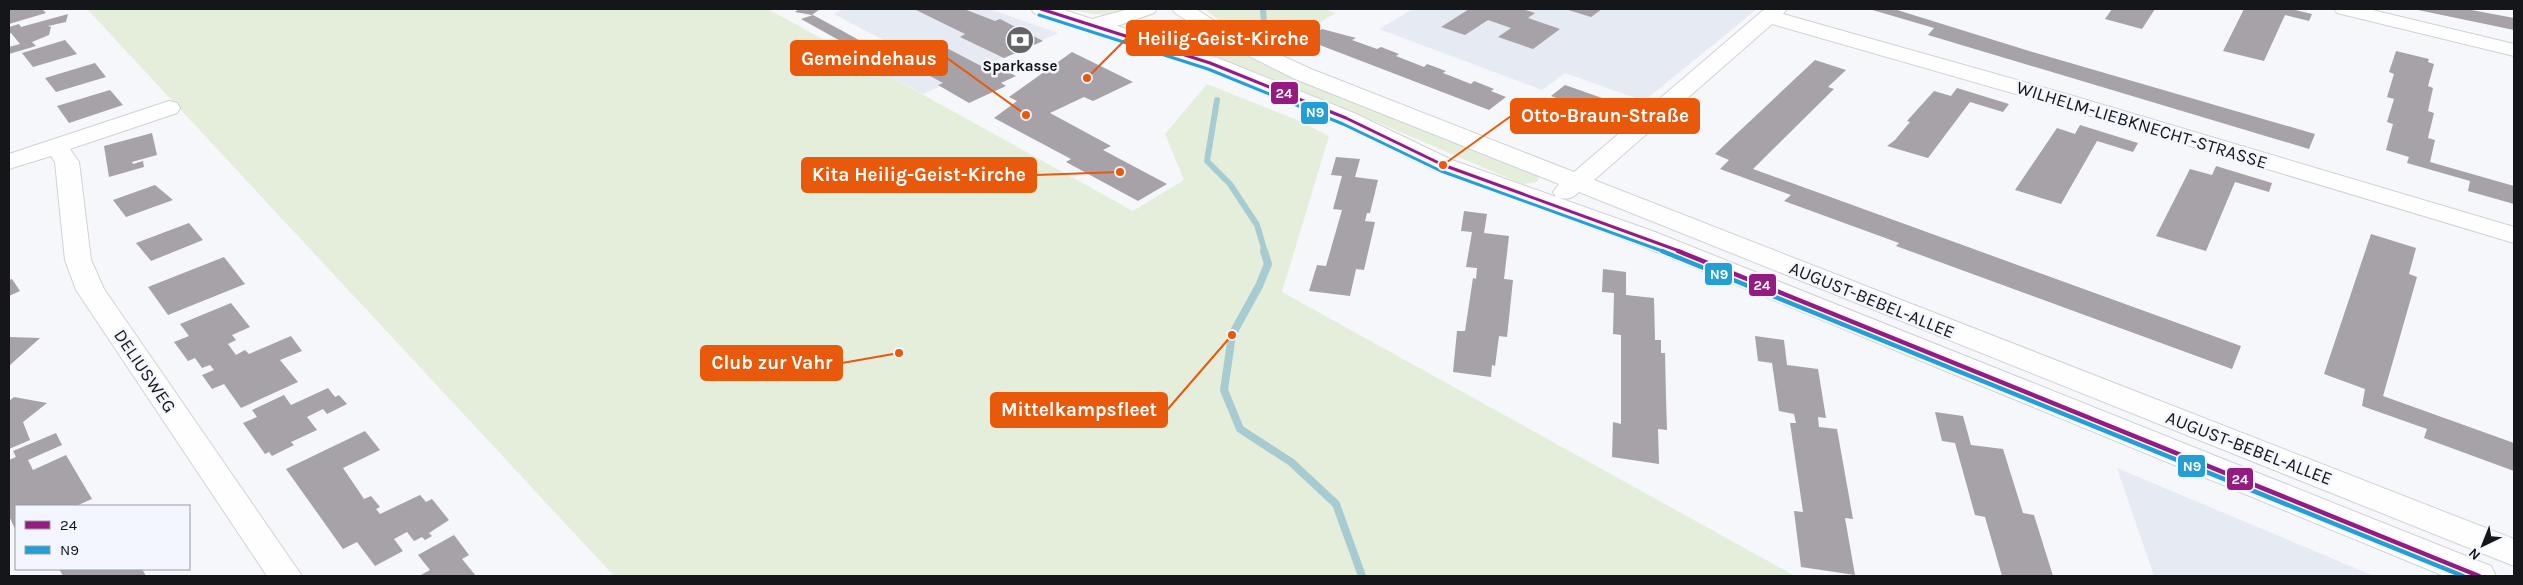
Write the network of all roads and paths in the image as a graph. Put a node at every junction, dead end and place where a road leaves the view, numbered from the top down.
1 (1147, 9) edge
2 (1182, 9) edge
3 (2344, 9) edge
4 (1047, 11) edge
5 (1773, 13) edge
6 (1091, 25) junction
7 (2514, 50) edge
8 (169, 108) dead end
9 (56, 146) junction
10 (9, 162) edge
11 (1576, 183) junction
12 (1550, 204) junction
13 (2514, 235) edge
14 (2514, 552) edge
15 (284, 576) edge
16 (2479, 576) edge

1 - 6 street
2 - 11 street, AUGUST-BEBEL-ALLEE
3 - 7 street
4 - 6 street, AUGUST-BEBEL-ALLEE
5 - 11 street
5 - 13 street, WILHELM-LIEBKNECHT-STRASSE
6 - 12 street, AUGUST-BEBEL-ALLEE
8 - 9 street
9 - 10 street
9 - 15 street, DELIUSWEG
11 - 12 street
11 - 14 street, AUGUST-BEBEL-ALLEE
12 - 16 street, AUGUST-BEBEL-ALLEE

